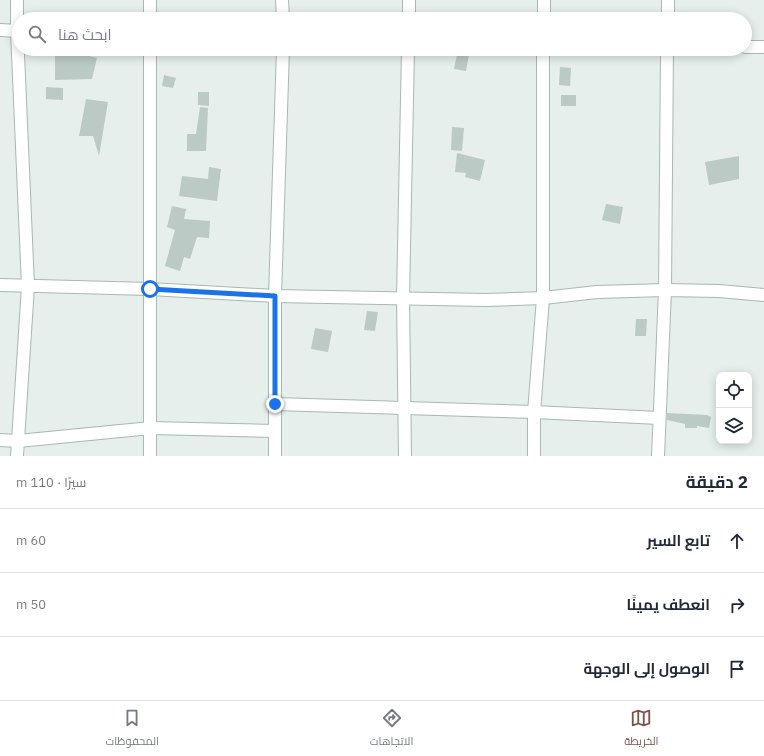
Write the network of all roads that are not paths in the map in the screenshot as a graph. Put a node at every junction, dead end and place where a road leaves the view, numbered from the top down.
1 (17, 0) edge
2 (150, 0) edge
3 (282, 0) edge
4 (409, 0) edge
5 (544, 0) edge
6 (668, 0) edge
7 (17, 12) edge
8 (150, 12) edge
9 (283, 12) edge
10 (409, 12) edge
11 (544, 12) edge
12 (668, 12) edge
13 (0, 30) edge
14 (12, 31) edge
15 (752, 47) edge
16 (764, 48) edge
17 (19, 56) edge
18 (150, 56) edge
19 (283, 56) edge
20 (408, 56) edge
21 (543, 56) edge
22 (667, 56) edge
23 (0, 285) edge
24 (28, 286) junction
25 (150, 289) junction
26 (665, 290) junction
27 (275, 296) junction
28 (764, 296) edge
29 (403, 298) junction
30 (543, 298) junction
31 (275, 404) junction
32 (404, 409) junction
33 (534, 412) junction
34 (659, 418) junction
35 (150, 428) junction
36 (275, 431) junction
37 (0, 440) edge
38 (18, 441) junction
39 (17, 456) edge
40 (150, 456) edge
41 (275, 456) edge
42 (405, 456) edge
43 (534, 456) edge
44 (658, 456) edge

1 - 7 street
2 - 8 street
3 - 9 street
4 - 10 street
5 - 11 street
6 - 12 street
13 - 14 street
15 - 16 street
17 - 24 street
18 - 25 street
19 - 27 street
20 - 29 street
21 - 30 street
22 - 26 street
23 - 24 street
24 - 25 street
24 - 38 street
25 - 27 street
25 - 35 street
26 - 28 street
26 - 30 street
26 - 34 street
27 - 29 street
27 - 31 street
29 - 30 street
29 - 32 street
30 - 33 street
31 - 32 street
31 - 36 street
32 - 33 street
32 - 42 street
33 - 34 street
33 - 43 street
34 - 44 street
35 - 36 street
35 - 38 street
35 - 40 street
36 - 41 street
37 - 38 street
38 - 39 street

